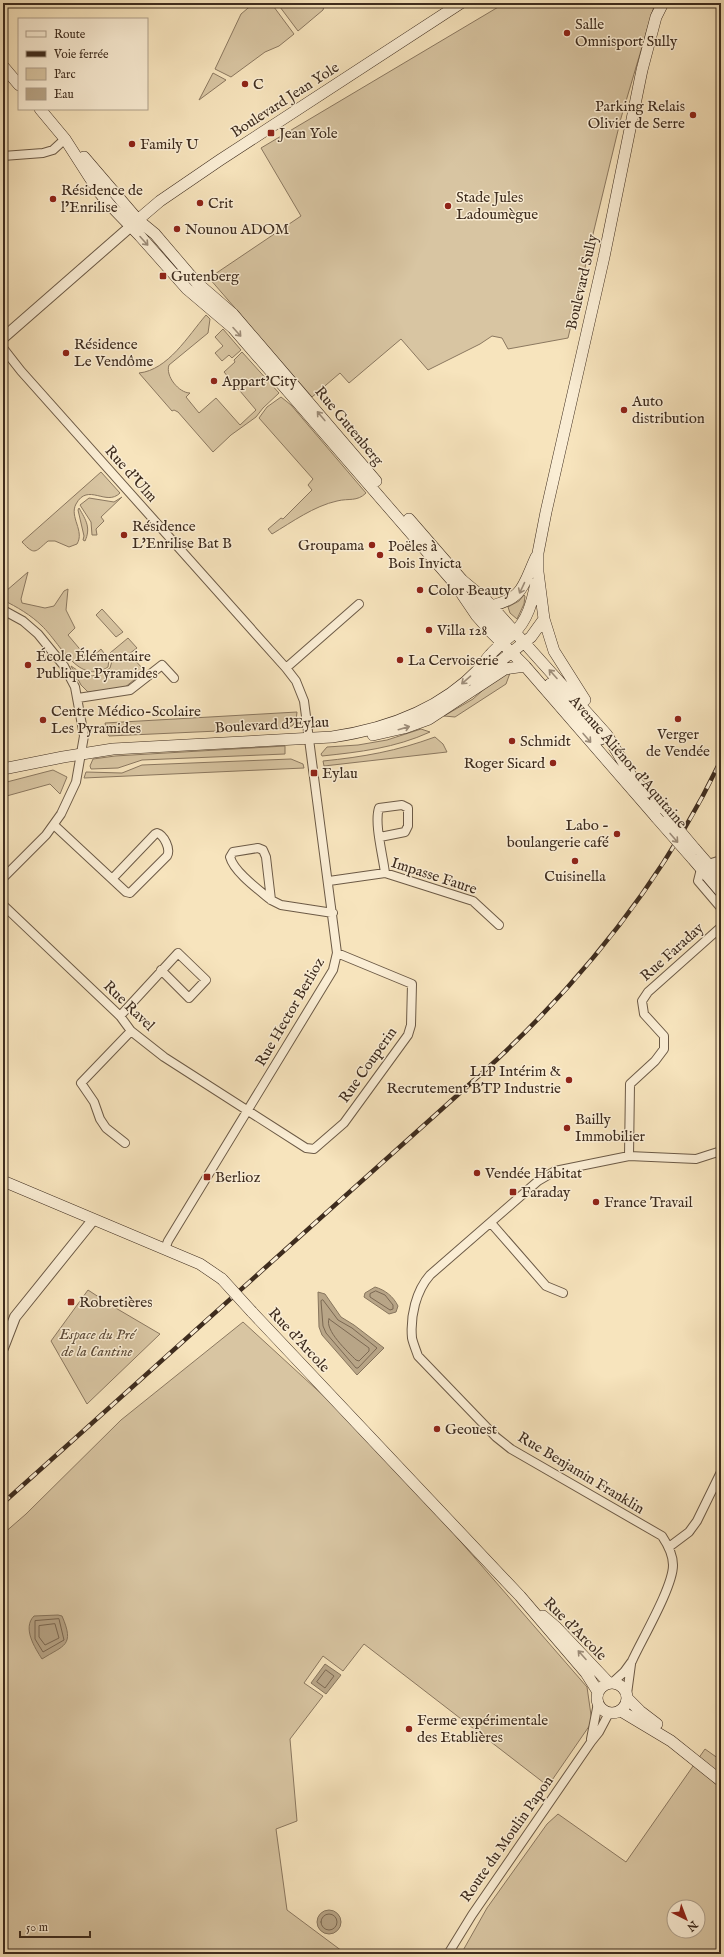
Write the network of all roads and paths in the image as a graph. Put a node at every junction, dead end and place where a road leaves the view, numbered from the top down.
1 (461, 3) edge
2 (653, 3) edge
3 (663, 3) edge
4 (656, 17) junction
5 (3, 66) edge
6 (18, 84) edge
7 (41, 110) edge
8 (65, 139) junction
9 (3, 156) edge
10 (134, 223) junction
11 (3, 338) edge
12 (3, 348) edge
13 (538, 553) junction
14 (538, 572) junction
15 (359, 604) dead end
16 (491, 606) junction
17 (3, 610) edge
18 (544, 619) junction
19 (509, 638) junction
20 (518, 648) junction
21 (525, 666) junction
22 (286, 668) junction
23 (174, 678) dead end
24 (475, 688) junction
25 (78, 698) junction
26 (352, 734) junction
27 (607, 735) junction
28 (309, 738) junction
29 (82, 753) junction
30 (621, 759) junction
31 (3, 769) edge
32 (54, 825) junction
33 (380, 837) junction
34 (694, 854) junction
35 (721, 860) edge
36 (704, 867) junction
37 (385, 873) junction
38 (3, 878) edge
39 (112, 879) junction
40 (721, 879) edge
41 (329, 881) junction
42 (721, 892) edge
43 (271, 900) junction
44 (3, 905) edge
45 (721, 908) edge
46 (333, 913) junction
47 (499, 925) dead end
48 (721, 927) edge
49 (337, 954) junction
50 (161, 970) junction
51 (120, 1016) junction
52 (132, 1030) junction
53 (248, 1110) junction
54 (125, 1143) dead end
55 (721, 1151) edge
56 (629, 1156) junction
57 (3, 1181) edge
58 (93, 1220) junction
59 (491, 1223) junction
60 (165, 1249) junction
61 (563, 1293) dead end
62 (3, 1348) edge
63 (721, 1472) edge
64 (669, 1547) junction
65 (520, 1596) junction
66 (632, 1662) junction
67 (610, 1683) junction
68 (627, 1696) junction
69 (598, 1698) junction
70 (615, 1712) junction
71 (671, 1741) junction
72 (591, 1742) junction
73 (721, 1781) edge
74 (448, 1954) edge

1 - 10 main road, Boulevard Jean Yole
2 - 4 main road, Boulevard Sully
3 - 4 main road, Boulevard Sully
4 - 13 main road, Boulevard Sully
5 - 6 main road
7 - 8 main road, Rue Gutenberg
8 - 9 street
8 - 10 main road, Rue Gutenberg
8 - 10 main road, Rue Gutenberg
10 - 11 street
16 -> 10 main road, Rue Gutenberg
10 -> 19 main road, Rue Gutenberg
12 - 22 street, Rue d'Ulm
13 - 14 main road, Boulevard Sully
13 -> 16 main road, Boulevard Sully
14 - 18 main road, Boulevard Sully
14 - 19 main road, Boulevard Sully
15 - 22 street
16 - 19 main road, Rue Gutenberg
17 - 25 street
18 - 20 main road
18 - 27 main road, Avenue Aliénor d'Aquitaine
19 - 20 main road, Rue Gutenberg
19 - 20 main road, Rue Gutenberg
19 -> 26 main road, Boulevard d'Eylau
20 - 21 main road, Avenue Aliénor d'Aquitaine
20 - 24 main road, Boulevard d'Eylau
27 -> 20 main road, Avenue Aliénor d'Aquitaine
20 - 30 main road, Avenue Aliénor d'Aquitaine
21 - 24 main road, Boulevard d'Eylau
21 -> 34 main road, Avenue Aliénor d'Aquitaine, bridge
22 - 28 street, Rue d'Ulm
23 - 25 street
26 -> 24 main road, Boulevard d'Eylau
25 - 29 street
26 - 28 main road, Boulevard d'Eylau
27 - 30 main road, Avenue Aliénor d'Aquitaine
28 - 29 main road, Boulevard d'Eylau
28 - 41 street, Rue Hector Berlioz
29 - 31 main road, Boulevard d'Eylau
29 - 32 street
30 - 34 main road, Avenue Aliénor d'Aquitaine, bridge
32 - 38 street
32 - 39 street
33 - 33 street
33 - 37 street
34 - 36 main road, Avenue Aliénor d'Aquitaine
35 - 36 street
36 - 40 main road, Avenue Aliénor d'Aquitaine
36 - 42 main road, Avenue Aliénor d'Aquitaine
36 - 45 street
37 - 41 street, Impasse Faure
37 - 47 street, Impasse Faure
39 - 39 street
41 - 46 street, Rue Hector Berlioz
43 - 43 street
43 - 46 street
44 - 51 street, Rue Ravel
46 - 49 street, Rue Hector Berlioz
48 - 56 street, Rue Faraday
49 - 53 street, Rue Hector Berlioz
49 - 53 street, Rue Couperin
50 - 50 street
50 - 51 street
51 - 52 street, Rue Ravel
52 - 53 street, Rue Ravel
52 - 54 street
53 - 60 street, Rue Hector Berlioz
55 - 56 street, Rue Benjamin Franklin
56 - 59 street, Rue Benjamin Franklin
57 - 58 main road, Rue d'Arcole
58 - 60 main road, Rue d'Arcole
58 - 62 street
59 - 61 street
59 - 64 street, Rue Benjamin Franklin
60 - 65 main road, Rue d'Arcole, bridge
63 - 64 street
64 - 66 street
67 -> 65 main road, Rue d'Arcole
65 - 69 main road, Rue d'Arcole
66 - 67 street
66 - 68 street
67 - 68 main road
67 - 69 main road
68 - 70 main road
68 - 71 main road
69 - 70 main road
69 - 72 street, Route du Moulin Papon
70 - 71 main road
70 - 72 street, Route du Moulin Papon
71 - 73 main road
72 - 74 street, Route du Moulin Papon

